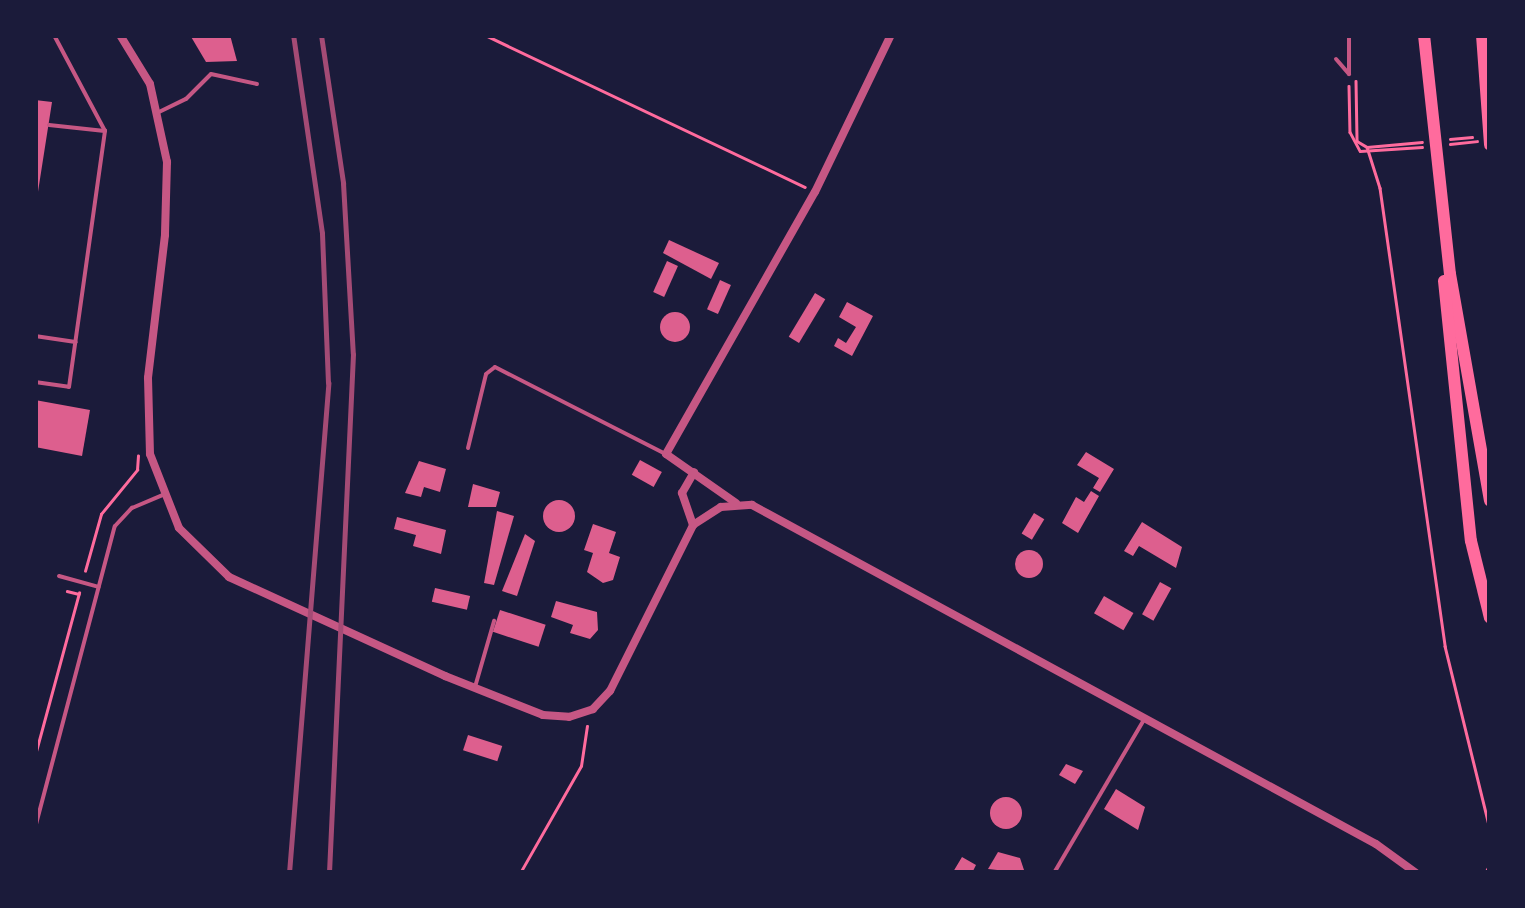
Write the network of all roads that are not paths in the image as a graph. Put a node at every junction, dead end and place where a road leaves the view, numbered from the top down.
1 (54, 35) edge
2 (120, 35) edge
3 (891, 35) edge
4 (1349, 35) edge
5 (1424, 35) edge
6 (1482, 35) edge
7 (1336, 59) dead end
8 (256, 84) dead end
9 (158, 112) junction
10 (49, 124) dead end
11 (106, 131) junction
12 (1490, 145) edge
13 (1442, 214) junction
14 (35, 336) edge
15 (76, 342) junction
16 (35, 382) edge
17 (468, 448) dead end
18 (666, 454) junction
19 (694, 472) junction
20 (162, 495) junction
21 (1490, 500) edge
22 (736, 503) junction
23 (693, 525) junction
24 (58, 576) dead end
25 (99, 587) junction
26 (1490, 618) edge
27 (494, 622) dead end
28 (474, 687) junction
29 (1145, 717) junction
30 (35, 781) edge
31 (47, 784) junction
32 (35, 828) edge
33 (1054, 873) edge
34 (1416, 873) edge

1 - 11 lane
2 - 9 street
3 - 18 street
4 - 7 lane
5 - 13 highway
6 - 12 highway
8 - 9 lane
9 - 20 street
10 - 11 lane
11 - 15 lane
13 - 21 highway
13 - 26 highway
14 - 15 lane
15 - 16 lane
17 - 18 lane
18 - 19 street
19 - 22 street
19 - 23 street
20 - 25 lane
20 - 28 street
22 - 23 street
22 - 29 street
23 - 28 street
24 - 25 lane
25 - 31 lane
27 - 28 lane
29 - 33 lane
29 - 34 street
30 - 31 lane
31 - 32 lane

